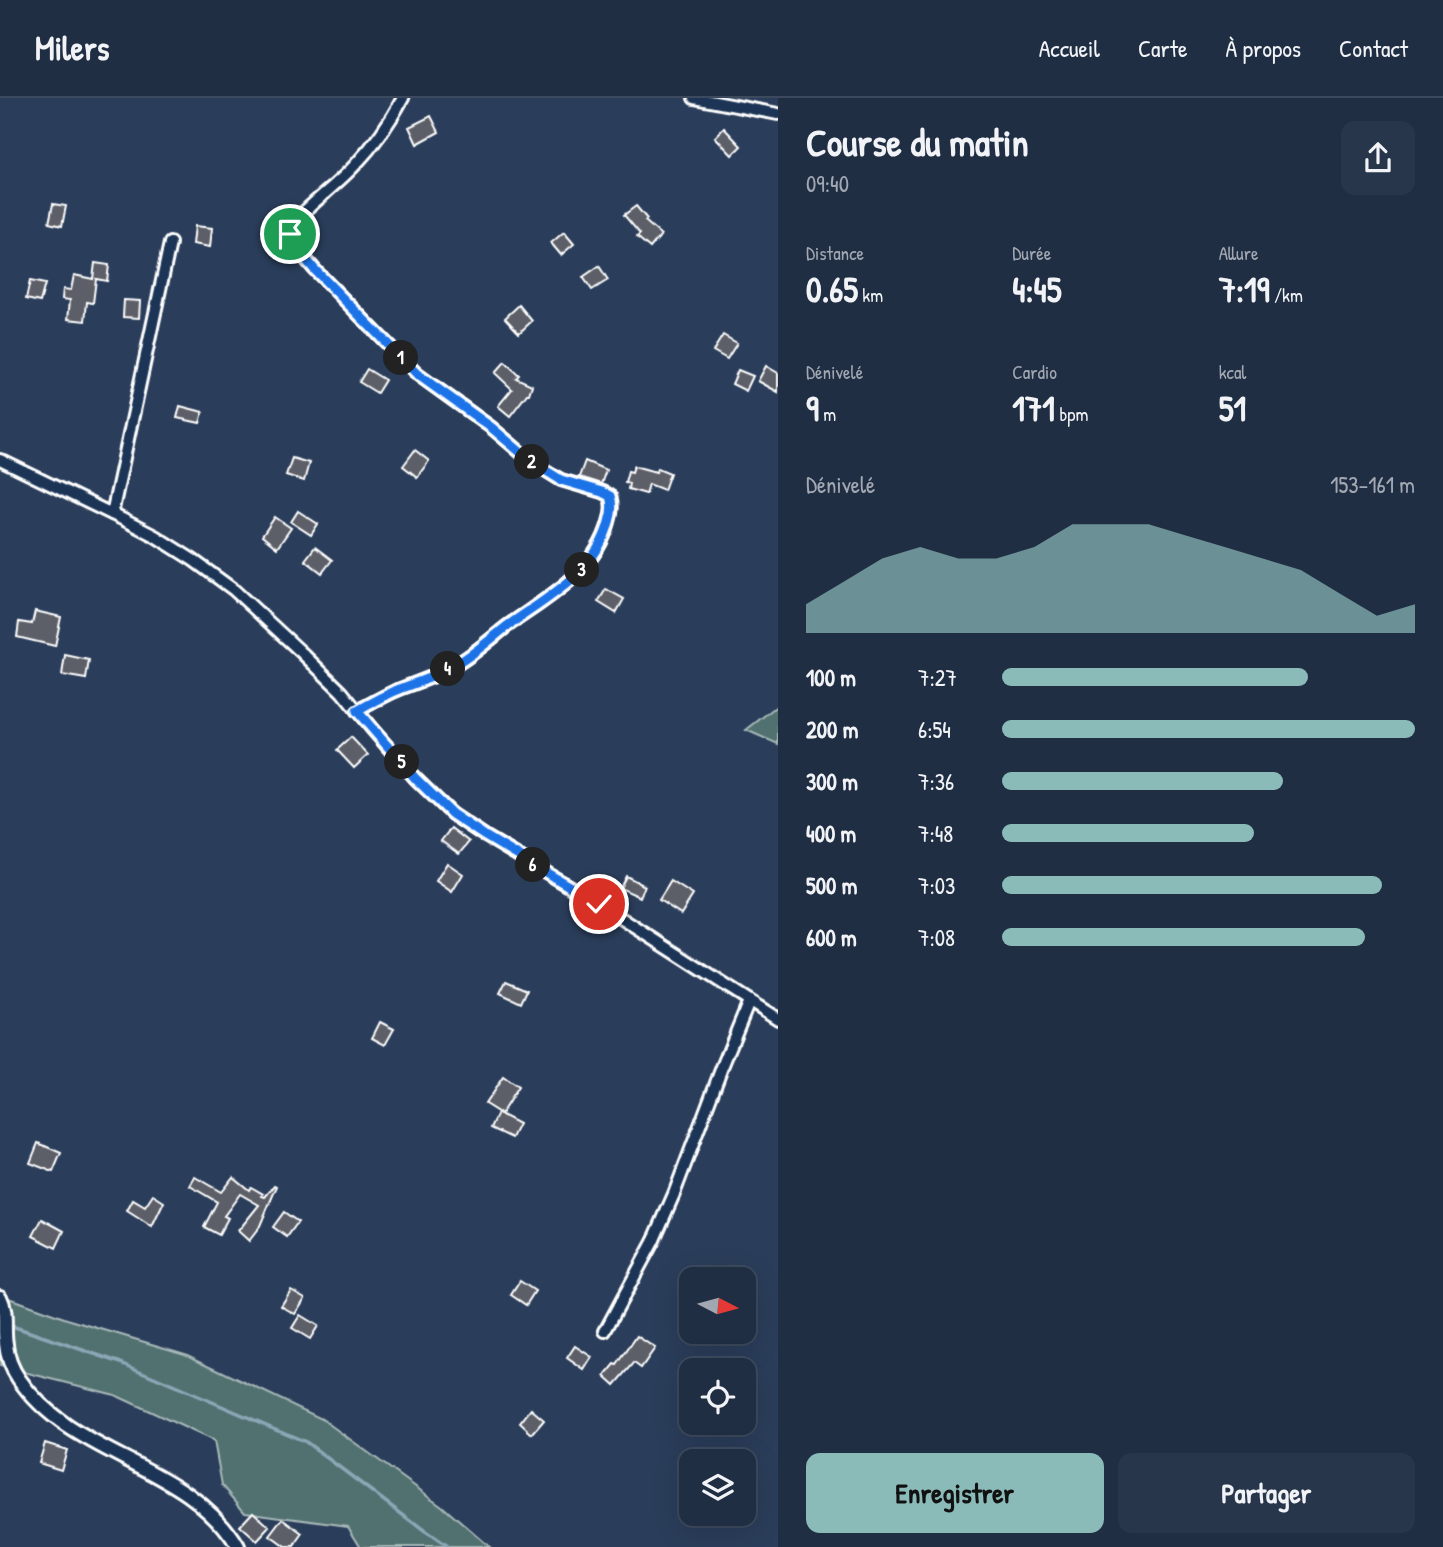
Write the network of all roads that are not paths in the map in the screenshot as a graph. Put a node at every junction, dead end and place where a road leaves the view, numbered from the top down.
1 (403, 98) edge
2 (694, 98) edge
3 (778, 114) edge
4 (170, 243) dead end
5 (0, 460) edge
6 (112, 514) junction
7 (357, 711) junction
8 (749, 1001) junction
9 (778, 1019) edge
10 (0, 1297) edge
11 (605, 1331) dead end
12 (238, 1547) edge

1 - 7 street
2 - 3 street
4 - 6 street
5 - 6 street
6 - 7 street
7 - 8 street
8 - 9 street
8 - 11 street
10 - 12 street

